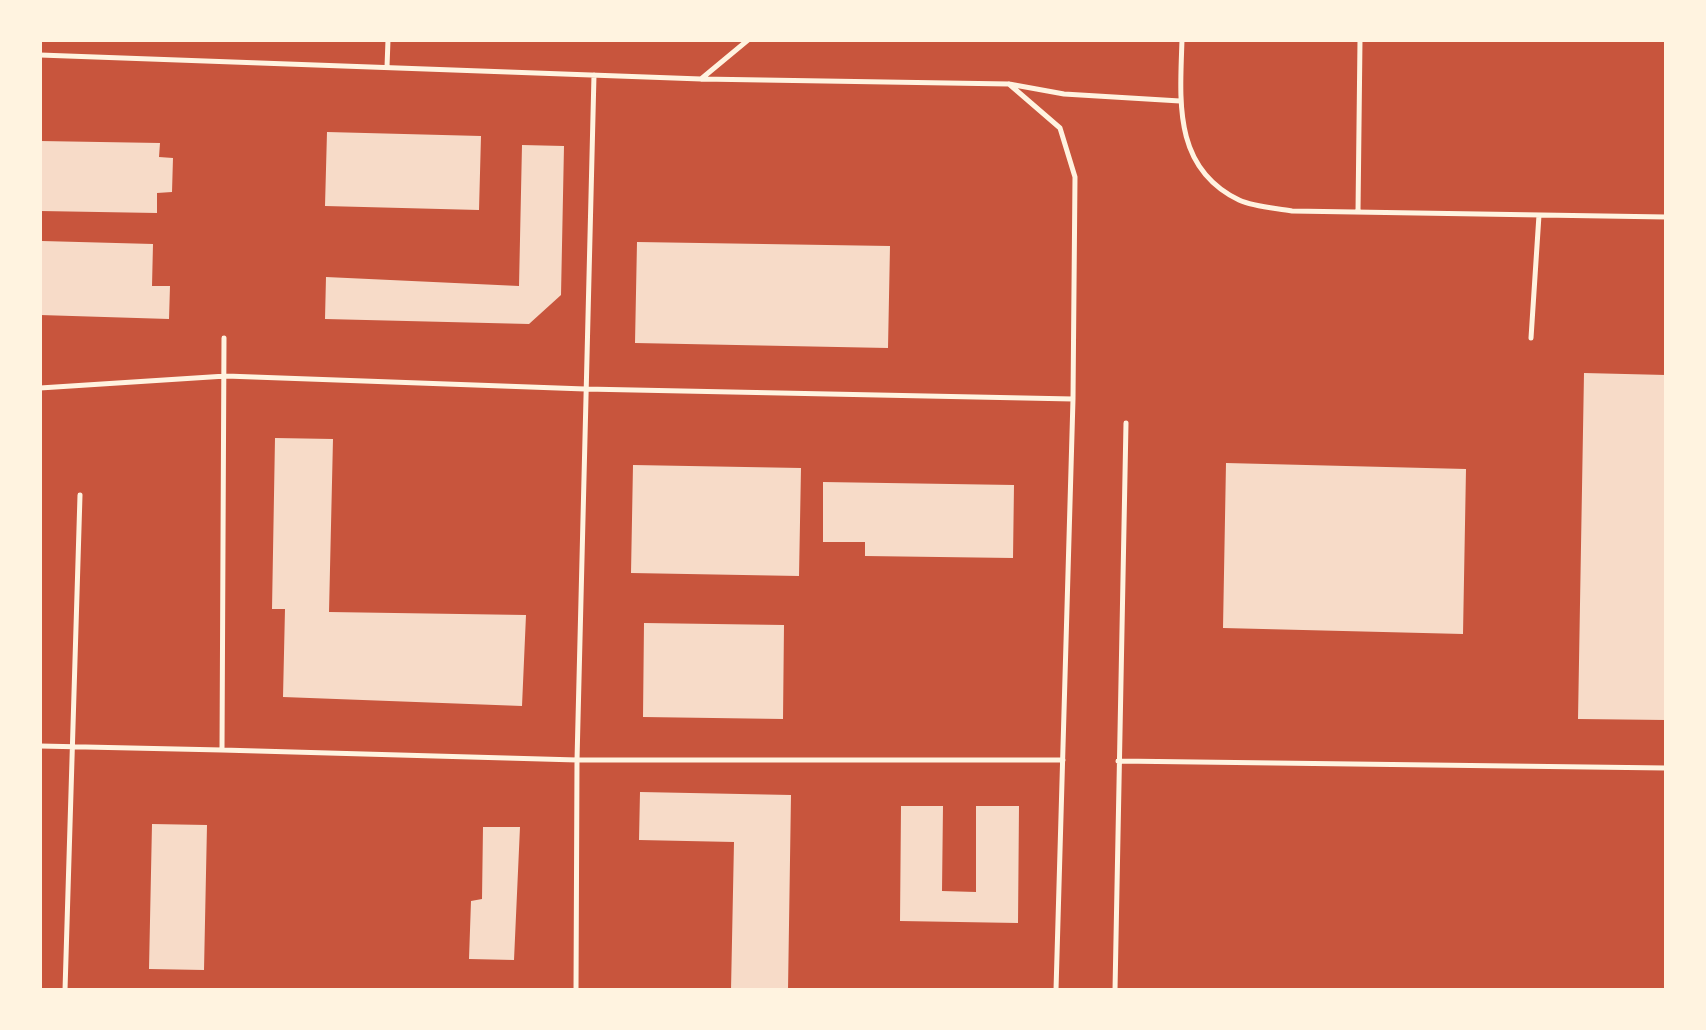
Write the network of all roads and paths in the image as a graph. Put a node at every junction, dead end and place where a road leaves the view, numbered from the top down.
1 (388, 40) edge
2 (748, 40) edge
3 (1182, 40) edge
4 (1360, 40) edge
5 (40, 55) edge
6 (387, 67) junction
7 (594, 75) junction
8 (701, 79) junction
9 (1009, 84) junction
10 (1180, 102) junction
11 (1358, 212) junction
12 (1539, 215) junction
13 (1666, 217) edge
14 (224, 338) dead end
15 (1531, 338) dead end
16 (226, 376) junction
17 (40, 388) edge
18 (584, 389) junction
19 (1073, 399) junction
20 (1126, 423) dead end
21 (80, 495) dead end
22 (40, 746) edge
23 (72, 746) junction
24 (222, 750) junction
25 (577, 760) junction
26 (1063, 760) junction
27 (1118, 761) junction
28 (1666, 768) edge
29 (65, 990) edge
30 (576, 990) edge
31 (1056, 990) edge
32 (1115, 990) edge

1 - 6 lane
2 - 8 lane
3 - 10 lane
4 - 11 lane
5 - 6 lane
6 - 7 lane
7 - 8 lane
7 - 18 lane
8 - 9 lane
9 - 10 lane
9 - 19 lane
10 - 11 lane
11 - 12 lane
12 - 13 lane
12 - 15 lane
14 - 16 lane
16 - 17 lane
16 - 18 lane
16 - 24 lane
18 - 19 lane
18 - 25 lane
19 - 26 lane
20 - 27 lane
21 - 23 lane
22 - 23 lane
23 - 24 lane
23 - 29 lane
24 - 25 lane
25 - 26 lane
25 - 30 lane
26 - 31 lane
27 - 28 lane
27 - 32 lane

